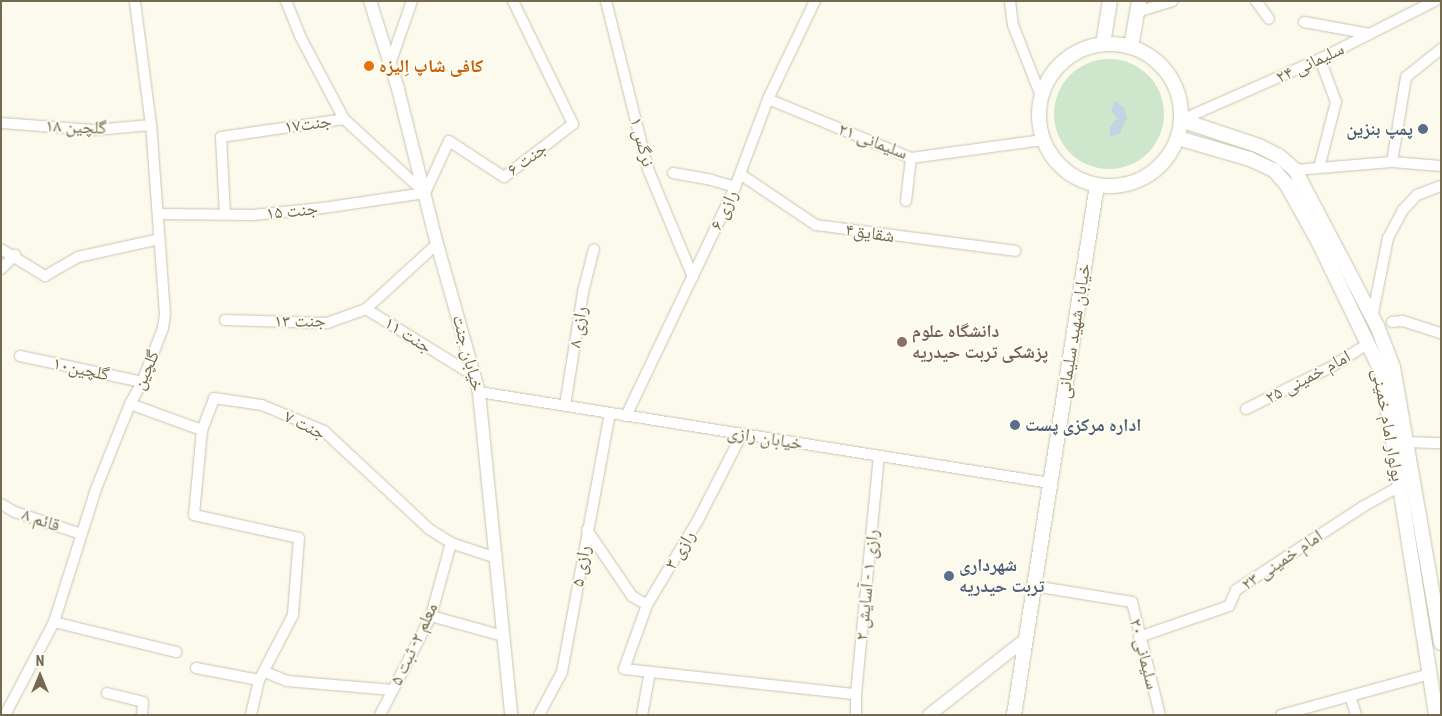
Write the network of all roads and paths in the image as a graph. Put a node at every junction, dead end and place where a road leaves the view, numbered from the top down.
1 (134, 1) edge
2 (286, 1) edge
3 (370, 1) edge
4 (412, 1) edge
5 (513, 1) edge
6 (606, 1) edge
7 (815, 1) edge
8 (1010, 1) edge
9 (1110, 1) edge
10 (1172, 1) edge
11 (1256, 1) edge
12 (1438, 2) edge
13 (1138, 6) edge
14 (1269, 19) dead end
15 (1304, 22) dead end
16 (1370, 34) junction
17 (1103, 44) junction
18 (1131, 47) junction
19 (1441, 49) edge
20 (1320, 59) junction
21 (390, 64) junction
22 (1041, 96) junction
23 (768, 99) junction
24 (344, 119) junction
25 (1182, 120) junction
26 (1, 123) edge
27 (151, 125) junction
28 (1178, 138) junction
29 (1043, 140) junction
30 (911, 158) junction
31 (1392, 162) junction
32 (1441, 166) edge
33 (1319, 168) junction
34 (1295, 170) junction
35 (673, 173) dead end
36 (740, 174) junction
37 (1096, 185) junction
38 (1441, 186) edge
39 (734, 187) junction
40 (425, 193) junction
41 (906, 201) dead end
42 (158, 214) junction
43 (224, 214) junction
44 (159, 239) junction
45 (437, 244) junction
46 (1, 249) edge
47 (594, 249) dead end
48 (1015, 251) dead end
49 (15, 255) junction
50 (1, 269) edge
51 (693, 277) junction
52 (366, 309) junction
53 (1372, 318) junction
54 (224, 320) dead end
55 (1392, 322) dead end
56 (1441, 333) edge
57 (1369, 343) junction
58 (20, 356) dead end
59 (476, 377) junction
60 (142, 382) junction
61 (479, 392) junction
62 (130, 404) junction
63 (565, 406) junction
64 (1246, 410) dead end
65 (610, 413) junction
66 (626, 416) junction
67 (202, 430) junction
68 (742, 434) junction
69 (1407, 442) junction
70 (1441, 443) edge
71 (879, 456) junction
72 (1413, 476) junction
73 (1050, 483) junction
74 (1398, 483) junction
75 (1, 504) edge
76 (587, 530) junction
77 (82, 534) junction
78 (451, 543) junction
79 (497, 558) junction
80 (1034, 586) junction
81 (647, 605) junction
82 (431, 616) junction
83 (54, 622) junction
84 (503, 636) junction
85 (1139, 637) junction
86 (1026, 639) junction
87 (1441, 643) edge
88 (176, 652) dead end
89 (196, 668) dead end
90 (650, 672) junction
91 (1430, 674) junction
92 (262, 676) junction
93 (393, 690) junction
94 (107, 693) dead end
95 (856, 694) junction
96 (1350, 696) junction
97 (541, 714) edge
98 (5, 715) edge
99 (142, 715) edge
100 (250, 715) edge
101 (380, 715) edge
102 (511, 715) edge
103 (642, 715) edge
104 (856, 715) edge
105 (929, 715) edge
106 (1014, 715) edge
107 (1160, 715) edge
108 (1281, 715) edge
109 (1356, 715) edge
110 (1436, 715) edge

1 - 27 street, گلچین
2 - 24 street
3 - 21 street, خیابان جنت
4 - 21 street
5 - 40 street, جنت ۶
6 - 51 street, نرگس ۱
7 - 23 street, رازی ۶
8 - 22 street
9 - 17 main road
10 - 13 street
11 - 14 street
12 - 16 street, سلیمانی ۲۴
13 - 18 main road
15 - 16 street
16 - 20 street, سلیمانی ۲۴
17 - 18 main road
17 - 22 main road
18 - 25 main road
19 - 31 street
20 - 25 street, سلیمانی ۲۴
20 - 33 street
21 - 40 street, خیابان جنت
22 - 29 main road
23 - 30 street, سلیمانی ۲۱
23 - 36 street, رازی ۶
24 - 40 street, جنت۱۷
24 - 43 street, جنت۱۷
25 - 28 main road
25 - 34 main road, بولوار امام خمینی
26 - 27 street, گلچین ۱۸
27 - 42 street, گلچین
28 - 37 main road
28 - 57 main road, بولوار امام خمینی
29 - 30 street, سلیمانی ۲۱
29 - 37 main road
30 - 41 street
31 - 32 street
31 - 33 street
33 - 34 street
34 - 53 main road, بولوار امام خمینی
35 - 39 street
36 - 39 street, رازی ۶
36 - 48 street, شقایق۴
37 - 73 main road, خیابان شهید سلیمانی
38 - 53 street
39 - 51 street, رازی ۶
40 - 43 street, جنت ۱۵
40 - 45 street, خیابان جنت
42 - 43 street, جنت ۱۵
42 - 44 street, گلچین
44 - 49 street
44 - 60 street, گلچین
45 - 52 street, جنت ۱۳
45 - 59 street, خیابان جنت
46 - 49 street
47 - 63 street, رازی ۸
49 - 50 street
51 - 66 street, رازی ۶
52 - 54 street, جنت ۱۳
52 - 59 street, جنت ۱۱
53 - 69 main road, بولوار امام خمینی
55 - 56 street
57 - 64 street, امام خمینی ۲۵
57 - 74 main road, بولوار امام خمینی
58 - 60 street, گلچین۱۰
59 - 61 street, خیابان جنت
60 - 62 street, گلچین
61 - 63 street, خیابان رازی
61 - 79 street, خیابان جنت
62 - 67 street
62 - 77 street, گلچین
63 - 65 street, خیابان رازی
65 - 66 street, خیابان رازی
65 - 76 street, رازی ۵
66 - 68 street, خیابان رازی
67 - 78 street, جنت ۷
67 - 92 street
68 - 71 street, خیابان رازی
68 - 81 street, رازی ۳
69 - 70 street
69 - 72 main road, بولوار امام خمینی
71 - 73 street, خیابان رازی
71 - 95 street, رازی ۱ - آسایش ۲
72 - 74 main road
72 - 87 main road, بولوار امام خمینی
73 - 80 main road, خیابان شهید سلیمانی
74 - 85 street, امام خمینی ۲۳
74 - 91 main road, بولوار امام خمینی
75 - 77 street, قائم ۸
76 - 81 street
76 - 97 street, رازی ۵
77 - 83 street, گلچین
78 - 79 street, جنت ۷
78 - 82 street, معلم ۲- ثبت ۵
79 - 84 street, خیابان جنت
80 - 85 street, سلیمانی ۲۰
80 - 86 main road, خیابان شهید سلیمانی
81 - 90 street, رازی ۳
82 - 84 street
82 - 93 street, معلم ۲- ثبت ۵
83 - 88 street
83 - 98 street, گلچین
84 - 102 street, خیابان جنت
85 - 107 street, سلیمانی ۲۰
86 - 105 street
86 - 106 main road, خیابان شهید سلیمانی
89 - 92 street
90 - 95 street
90 - 103 street
91 - 96 street
91 - 110 main road, بولوار امام خمینی
92 - 93 street
92 - 100 street
93 - 101 street, معلم ۲- ثبت ۵
94 - 99 street
95 - 104 street, رازی ۱ - آسایش ۲
96 - 108 street
96 - 109 street

